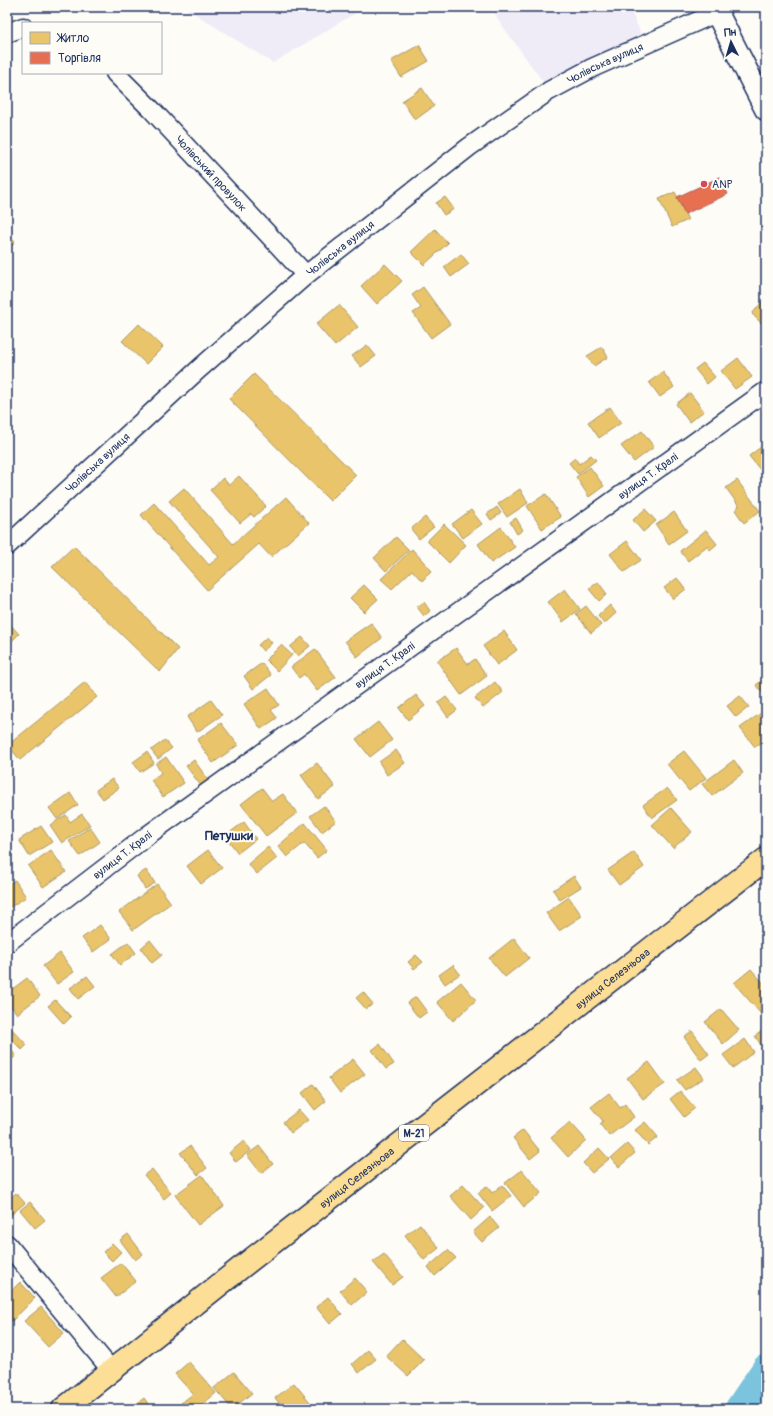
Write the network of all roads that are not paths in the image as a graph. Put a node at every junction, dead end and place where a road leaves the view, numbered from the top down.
1 (715, 10) edge
2 (22, 27) edge
3 (7, 33) edge
4 (115, 74) edge
5 (766, 109) edge
6 (306, 275) junction
7 (766, 392) edge
8 (7, 546) edge
9 (766, 859) edge
10 (7, 943) edge
11 (7, 1244) edge
12 (112, 1371) junction
13 (63, 1409) edge

1 - 5 main road
1 - 6 street, Чолівська вулиця
2 - 3 street
4 - 6 street, Чолівський провулок
6 - 8 street, Чолівська вулиця
7 - 10 street, вулиця Т. Кралі
9 - 12 highway, вулиця Селезньова / М-21
11 - 12 street
12 - 13 highway, вулиця Селезньова / М-21

